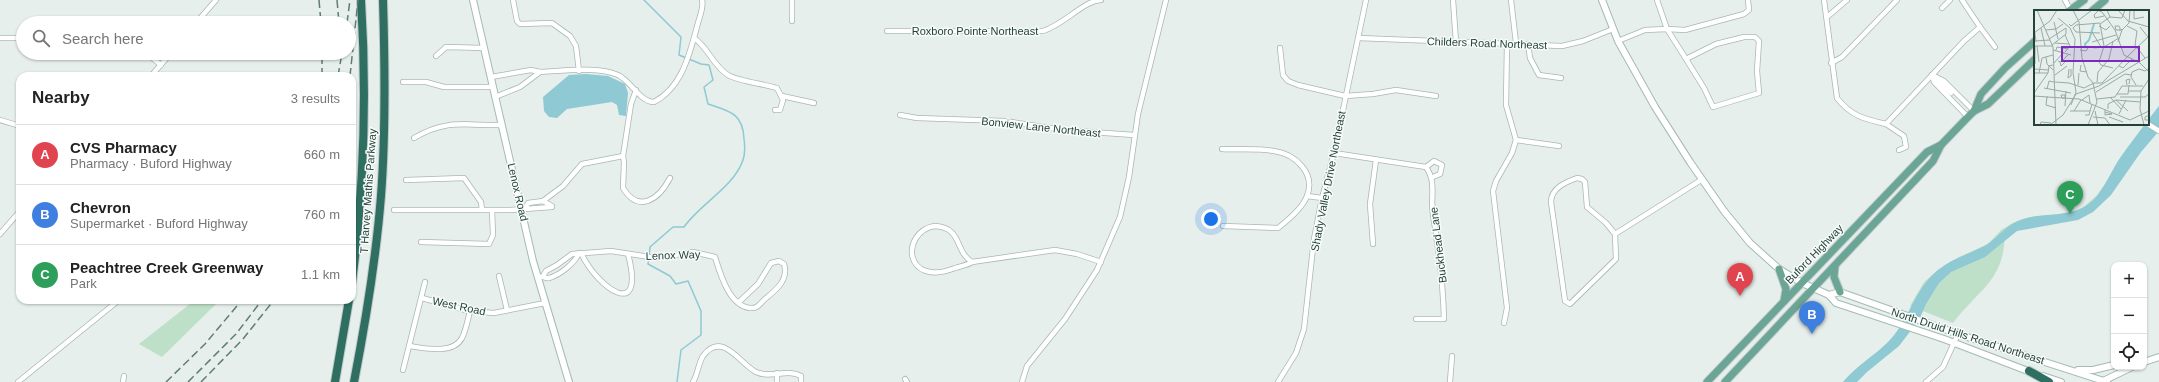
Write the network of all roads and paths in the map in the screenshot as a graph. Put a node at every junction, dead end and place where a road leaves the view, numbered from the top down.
1 (216, 0) edge
2 (361, 0) edge
3 (383, 0) edge
4 (473, 0) edge
5 (513, 0) edge
6 (702, 0) edge
7 (792, 0) edge
8 (1101, 0) edge
9 (1166, 0) edge
10 (1366, 0) edge
11 (1453, 0) edge
12 (1511, 0) edge
13 (1602, 0) edge
14 (1657, 0) edge
15 (1748, 0) edge
16 (1824, 0) edge
17 (1847, 0) edge
18 (1897, 0) edge
19 (1950, 0) edge
20 (1962, 0) edge
21 (2065, 0) edge
22 (2084, 0) edge
23 (2106, 0) edge
24 (1942, 8) dead end
25 (2070, 10) edge
26 (2072, 10) edge
27 (2093, 10) edge
28 (202, 16) edge
29 (1827, 17) junction
30 (792, 21) dead end
31 (1980, 27) junction
32 (1613, 29) junction
33 (1667, 29) junction
34 (887, 31) dead end
35 (0, 38) edge
36 (16, 38) edge
37 (694, 38) junction
38 (1358, 38) junction
39 (1618, 41) junction
40 (1456, 42) junction
41 (2034, 42) edge
42 (1507, 43) junction
43 (1516, 43) junction
44 (1528, 44) junction
45 (1995, 47) dead end
46 (484, 48) junction
47 (1280, 48) dead end
48 (436, 56) dead end
49 (1686, 59) junction
50 (155, 60) edge
51 (165, 60) edge
52 (2034, 60) edge
53 (1831, 63) junction
54 (161, 65) junction
55 (526, 71) junction
56 (579, 71) junction
57 (155, 72) edge
58 (540, 72) junction
59 (1932, 75) junction
60 (491, 77) junction
61 (1561, 78) dead end
62 (529, 80) junction
63 (403, 82) dead end
64 (1945, 87) junction
65 (493, 88) junction
66 (636, 90) junction
67 (1950, 93) junction
68 (782, 96) junction
69 (1344, 96) junction
70 (1436, 96) dead end
71 (495, 97) junction
72 (814, 103) dead end
73 (775, 110) dead end
74 (1971, 114) junction
75 (900, 115) dead end
76 (0, 120) edge
77 (1886, 124) junction
78 (16, 125) edge
79 (502, 125) junction
80 (2149, 125) edge
81 (2159, 131) edge
82 (1134, 135) junction
83 (414, 138) dead end
84 (1516, 140) junction
85 (1941, 145) junction
86 (1559, 146) dead end
87 (1222, 149) dead end
88 (1899, 150) dead end
89 (1334, 153) junction
90 (623, 156) junction
91 (1376, 160) junction
92 (1426, 167) junction
93 (1433, 177) junction
94 (670, 178) dead end
95 (406, 180) dead end
96 (1701, 180) junction
97 (1307, 196) junction
98 (1322, 198) junction
99 (543, 201) junction
100 (537, 202) junction
101 (538, 207) junction
102 (524, 208) junction
103 (394, 210) dead end
104 (482, 210) junction
105 (492, 210) junction
106 (16, 215) edge
107 (1223, 226) dead end
108 (0, 234) edge
109 (1614, 234) junction
110 (421, 242) dead end
111 (356, 243) edge
112 (1373, 244) dead end
113 (580, 253) junction
114 (628, 254) junction
115 (972, 262) junction
116 (1101, 262) junction
117 (557, 265) junction
118 (1835, 265) junction
119 (1779, 269) junction
120 (561, 271) junction
121 (499, 276) dead end
122 (540, 277) junction
123 (425, 282) dead end
124 (1802, 282) junction
125 (1814, 289) junction
126 (1840, 292) junction
127 (1829, 295) junction
128 (422, 298) junction
129 (739, 302) junction
130 (545, 303) junction
131 (1783, 303) junction
132 (114, 304) edge
133 (348, 304) edge
134 (507, 310) junction
135 (470, 311) junction
136 (1416, 319) dead end
137 (1504, 323) dead end
138 (1958, 334) junction
139 (1955, 344) junction
140 (409, 346) junction
141 (1452, 356) dead end
142 (2159, 357) edge
143 (2147, 359) edge
144 (2147, 361) edge
145 (2111, 366) edge
146 (403, 370) dead end
147 (2072, 370) junction
148 (2126, 370) edge
149 (2029, 371) junction
150 (777, 373) junction
151 (124, 376) dead end
152 (2104, 381) edge
153 (18, 382) edge
154 (123, 382) edge
155 (335, 382) edge
156 (354, 382) edge
157 (569, 382) edge
158 (693, 382) edge
159 (777, 382) edge
160 (801, 382) edge
161 (1022, 382) edge
162 (1278, 382) edge
163 (1450, 382) edge
164 (1707, 382) edge
165 (1725, 382) edge
166 (1926, 382) edge
167 (2049, 382) edge
168 (2061, 382) edge

1 - 28 street
2 - 111 highway, T Harvey Mathis Parkway
3 - 156 highway, T Harvey Mathis Parkway
4 - 46 main road, Lenox Road
5 - 56 street
6 - 37 street
7 - 30 street
8 - 34 street, Roxboro Pointe Northeast
9 - 82 street
10 - 38 street, Shady Valley Drive Northeast
11 - 40 street
12 - 43 street
13 - 32 main road, North Druid Hills Road Northeast
14 - 33 street
15 - 33 street
16 - 29 street
17 - 29 street
18 - 53 street
19 - 24 street
20 - 31 street
21 - 25 street
22 - 26 main road
23 - 27 main road
29 - 53 street
31 - 45 street
31 - 59 street
32 - 39 main road, North Druid Hills Road Northeast
32 - 44 street, Childers Road Northeast
33 - 39 street
33 - 49 street
35 - 36 street
37 - 66 street
37 - 68 street
38 - 40 street, Childers Road Northeast
38 - 69 street, Shady Valley Drive Northeast
39 - 96 main road, North Druid Hills Road Northeast
40 - 42 street, Childers Road Northeast
41 - 74 main road, Buford Highway
42 - 43 street, Childers Road Northeast
42 - 84 street
43 - 44 street, Childers Road Northeast
44 - 61 street
46 - 48 street
46 - 60 main road, Lenox Road
47 - 69 street
49 - 49 street
50 - 54 street
51 - 54 street
52 - 74 main road, Buford Highway
53 - 77 street
54 - 57 street
55 - 58 street
55 - 60 street
55 - 62 street
56 - 58 street
56 - 66 street
58 - 62 street
59 - 64 street
59 - 64 street
59 - 77 street
60 - 65 main road, Lenox Road
62 - 71 street
63 - 65 street
64 - 67 street
64 - 67 street
65 - 71 main road, Lenox Road
66 - 90 street
67 - 74 street
67 - 74 street
68 - 72 street
68 - 73 street
69 - 70 street
69 - 89 street, Shady Valley Drive Northeast
71 - 79 main road, Lenox Road
74 - 85 main road, Buford Highway
75 - 82 street, Bonview Lane Northeast
76 - 78 street
77 - 88 street
79 - 83 street
79 - 102 main road, Lenox Road
80 - 81 street
82 - 116 street
84 - 86 street
84 - 137 street
85 - 118 main road, Buford Highway
85 - 124 main road, Buford Highway
87 - 97 street
89 - 91 street
89 - 98 street, Shady Valley Drive Northeast
90 - 94 street
90 - 99 street
91 - 92 street
91 - 112 street
92 - 93 street
92 - 93 street
93 - 136 street, Buckhead Lane
95 - 104 street
96 - 109 street
96 - 119 main road, North Druid Hills Road Northeast
97 - 98 street
97 - 107 street
98 - 162 street, Shady Valley Drive Northeast
99 - 100 street
99 - 101 street
100 - 101 street
100 - 102 street
101 - 102 street
102 - 105 street
102 - 122 main road, Lenox Road
103 - 104 street
104 - 105 street
105 - 110 street
106 - 108 street
109 - 109 street
113 - 114 street, Lenox Way
113 - 114 street
113 - 117 street, Lenox Way
113 - 120 street
114 - 129 street, Lenox Way
115 - 115 street
115 - 116 street
116 - 161 street
117 - 120 street
117 - 122 street, Lenox Way
118 - 125 main road, Buford Highway
118 - 126 main road
119 - 124 main road, North Druid Hills Road Northeast
119 - 131 main road
120 - 122 street
121 - 134 street
122 - 130 main road, Lenox Road
123 - 128 street
124 - 125 main road, North Druid Hills Road Northeast
124 - 131 main road, Buford Highway
125 - 127 main road, North Druid Hills Road Northeast
125 - 165 main road, Buford Highway
126 - 127 main road
126 - 138 main road, North Druid Hills Road Northeast
127 - 139 main road, North Druid Hills Road Northeast
128 - 135 street, West Road
128 - 140 street
129 - 129 street
130 - 134 street, West Road
130 - 157 main road, Lenox Road
131 - 164 main road, Buford Highway
132 - 153 street
133 - 155 highway
134 - 135 street, West Road
135 - 140 street
138 - 139 street
138 - 147 main road, North Druid Hills Road Northeast
139 - 149 main road, North Druid Hills Road Northeast
139 - 166 street
140 - 146 street
141 - 163 street
142 - 143 main road
142 - 144 main road
145 - 147 main road
147 - 152 main road, North Druid Hills Road Northeast
148 - 152 main road
149 - 167 highway
149 - 168 main road, North Druid Hills Road Northeast
150 - 158 street
150 - 159 street
150 - 160 street
151 - 154 street

